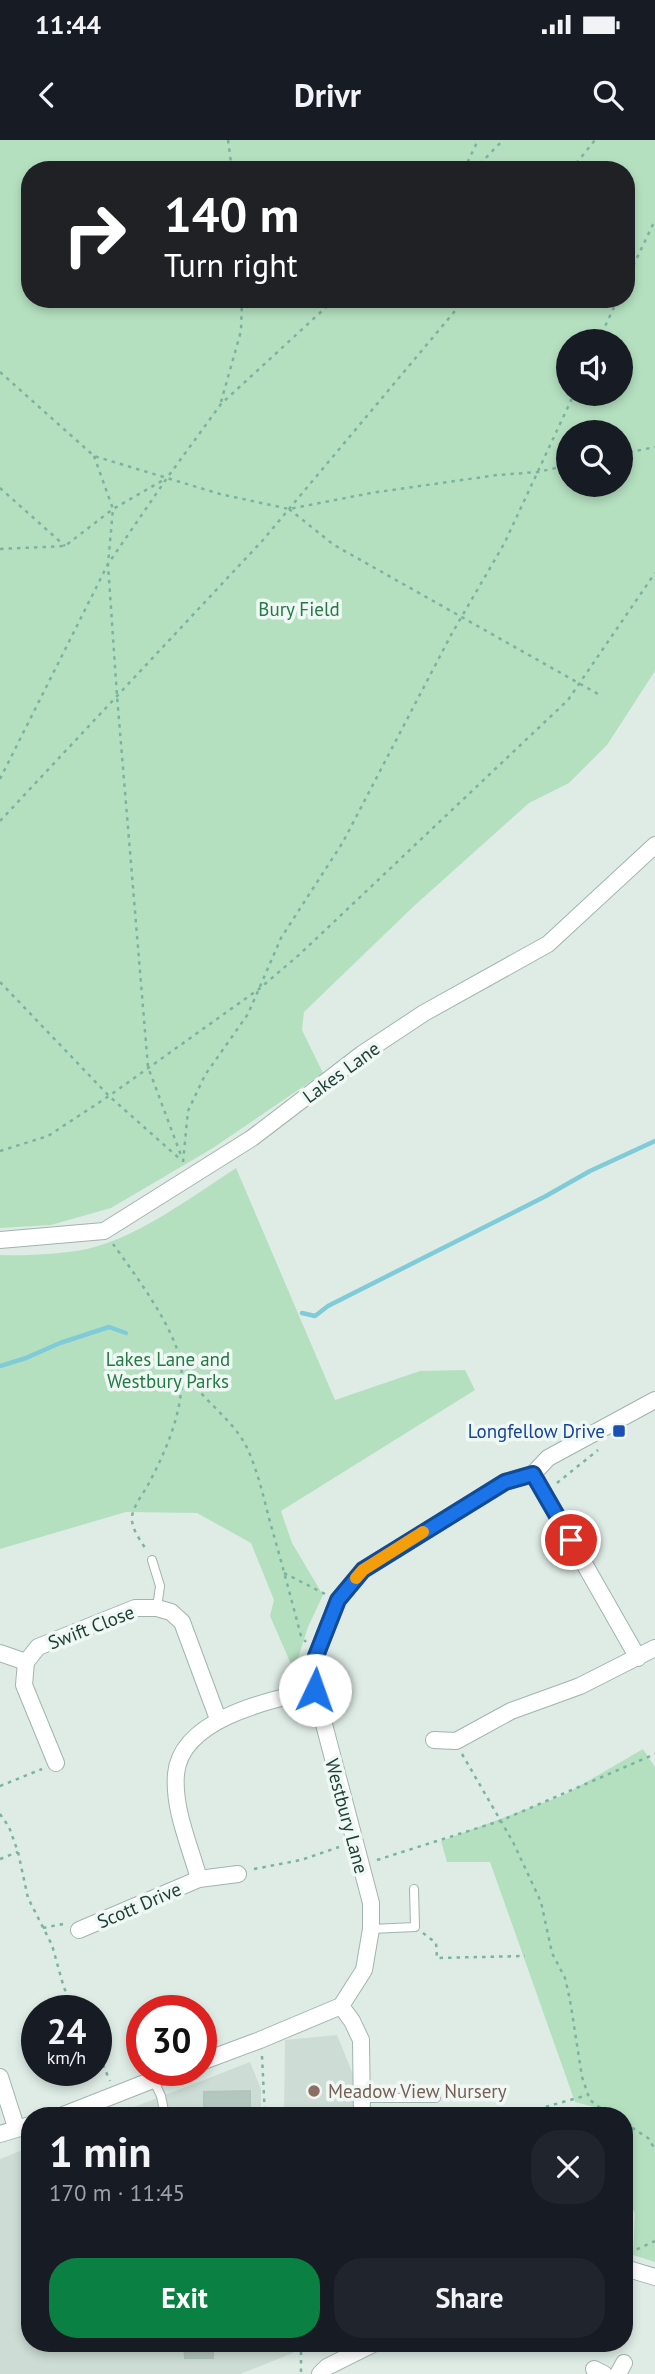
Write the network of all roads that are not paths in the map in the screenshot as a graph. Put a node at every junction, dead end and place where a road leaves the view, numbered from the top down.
1 (655, 845) edge
2 (0, 1240) edge
3 (655, 1400) edge
4 (533, 1474) junction
5 (152, 1560) road end
6 (157, 1608) junction
7 (655, 1648) edge
8 (0, 1653) edge
9 (638, 1658) junction
10 (26, 1662) junction
11 (315, 1690) junction
12 (218, 1719) junction
13 (434, 1741) dead end
14 (57, 1763) road end
15 (238, 1874) road end
16 (199, 1879) junction
17 (414, 1889) dead end
18 (371, 1929) junction
19 (79, 1930) road end
20 (341, 2006) junction
21 (217, 2056) edge
22 (0, 2077) edge
23 (136, 2086) edge
24 (156, 2086) edge
25 (362, 2098) junction
26 (436, 2098) dead end
27 (84, 2107) edge
28 (163, 2107) edge
29 (362, 2107) edge
30 (21, 2122) edge
31 (21, 2127) edge
32 (0, 2134) edge
33 (633, 2270) edge
34 (655, 2277) edge
35 (350, 2352) edge
36 (320, 2374) edge

1 - 2 street, Lakes Lane
3 - 4 street, Westbury Lane
4 - 9 street
4 - 11 street, Westbury Lane
5 - 6 lane
6 - 10 street, Swift Close
6 - 12 street, Swift Close
7 - 9 street
8 - 10 street, Swift Close
9 - 13 street
10 - 14 street, Swift Close
11 - 12 street, Scott Drive
11 - 18 street, Westbury Lane
12 - 16 street, Scott Drive
15 - 16 street, Scott Drive
16 - 19 street, Scott Drive
17 - 18 lane
18 - 20 street, Westbury Lane
20 - 21 street
20 - 25 street
22 - 30 street
23 - 27 street
24 - 28 lane
25 - 26 lane
25 - 29 street
31 - 32 street
33 - 34 street
35 - 36 street

